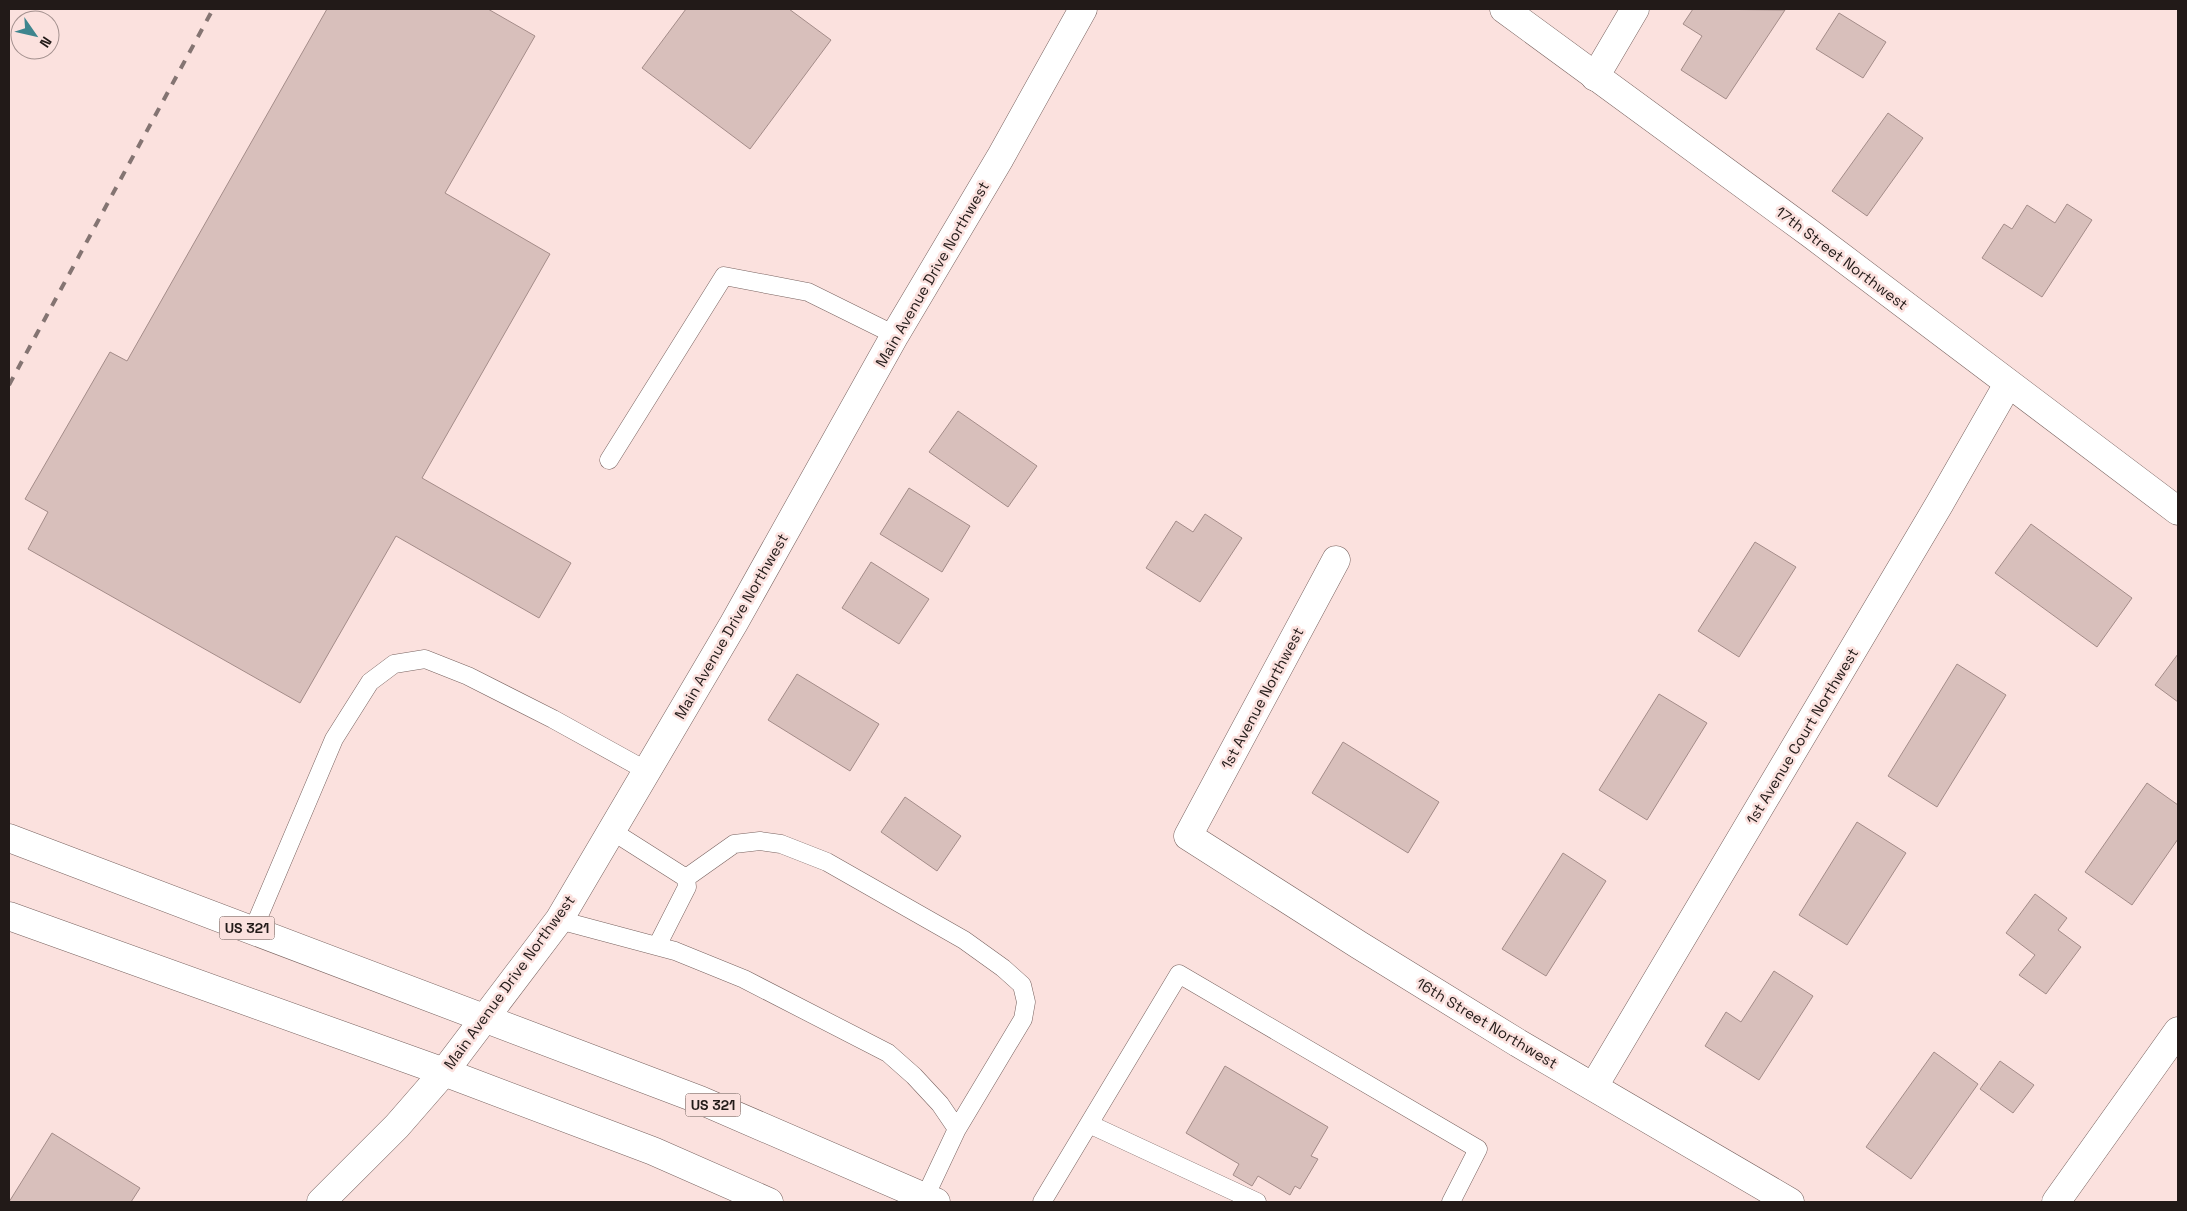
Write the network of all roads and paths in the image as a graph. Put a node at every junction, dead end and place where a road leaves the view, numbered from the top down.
1 (1083, 9) edge
2 (1504, 9) edge
3 (1635, 9) edge
4 (1595, 77) junction
5 (896, 335) junction
6 (2008, 384) junction
7 (609, 460) dead end
8 (2178, 510) edge
9 (1336, 560) dead end
10 (647, 771) junction
11 (612, 831) junction
12 (1188, 836) joint
13 (9, 838) edge
14 (686, 878) junction
15 (9, 916) edge
16 (559, 920) junction
17 (253, 930) junction
18 (657, 946) junction
19 (486, 1017) junction
20 (2178, 1031) edge
21 (444, 1072) junction
22 (1594, 1086) junction
23 (1089, 1124) junction
24 (957, 1129) junction
25 (757, 1200) edge
26 (931, 1200) edge
27 (321, 1202) edge
28 (1042, 1202) edge
29 (1257, 1202) edge
30 (1451, 1202) edge
31 (1790, 1202) edge
32 (2056, 1202) edge

1 - 5 main road, Main Avenue Drive Northwest
2 - 4 main road, 17th Street Northwest
3 - 4 main road
4 - 6 main road, 17th Street Northwest
5 - 7 lane
5 - 10 main road, Main Avenue Drive Northwest
6 - 8 main road, 17th Street Northwest
6 - 22 main road, 1st Avenue Court Northwest
9 - 12 main road, 1st Avenue Northwest
10 - 11 main road, Main Avenue Drive Northwest
10 - 17 lane
11 - 14 lane
11 - 16 main road, Main Avenue Drive Northwest
12 - 22 main road, 16th Street Northwest
13 - 17 main road, US 321
14 - 18 lane
14 - 24 lane
15 - 21 main road
16 - 18 lane
16 - 19 main road, Main Avenue Drive Northwest
17 - 19 main road, US 321
18 - 24 lane
19 - 21 main road, Main Avenue Drive Northwest
19 - 26 main road, US 321
20 - 32 main road
21 - 25 main road
21 - 27 main road, Main Avenue Drive Northwest
22 - 31 main road, 16th Street Northwest
23 - 28 lane
23 - 29 lane
23 - 30 lane
24 - 26 lane

